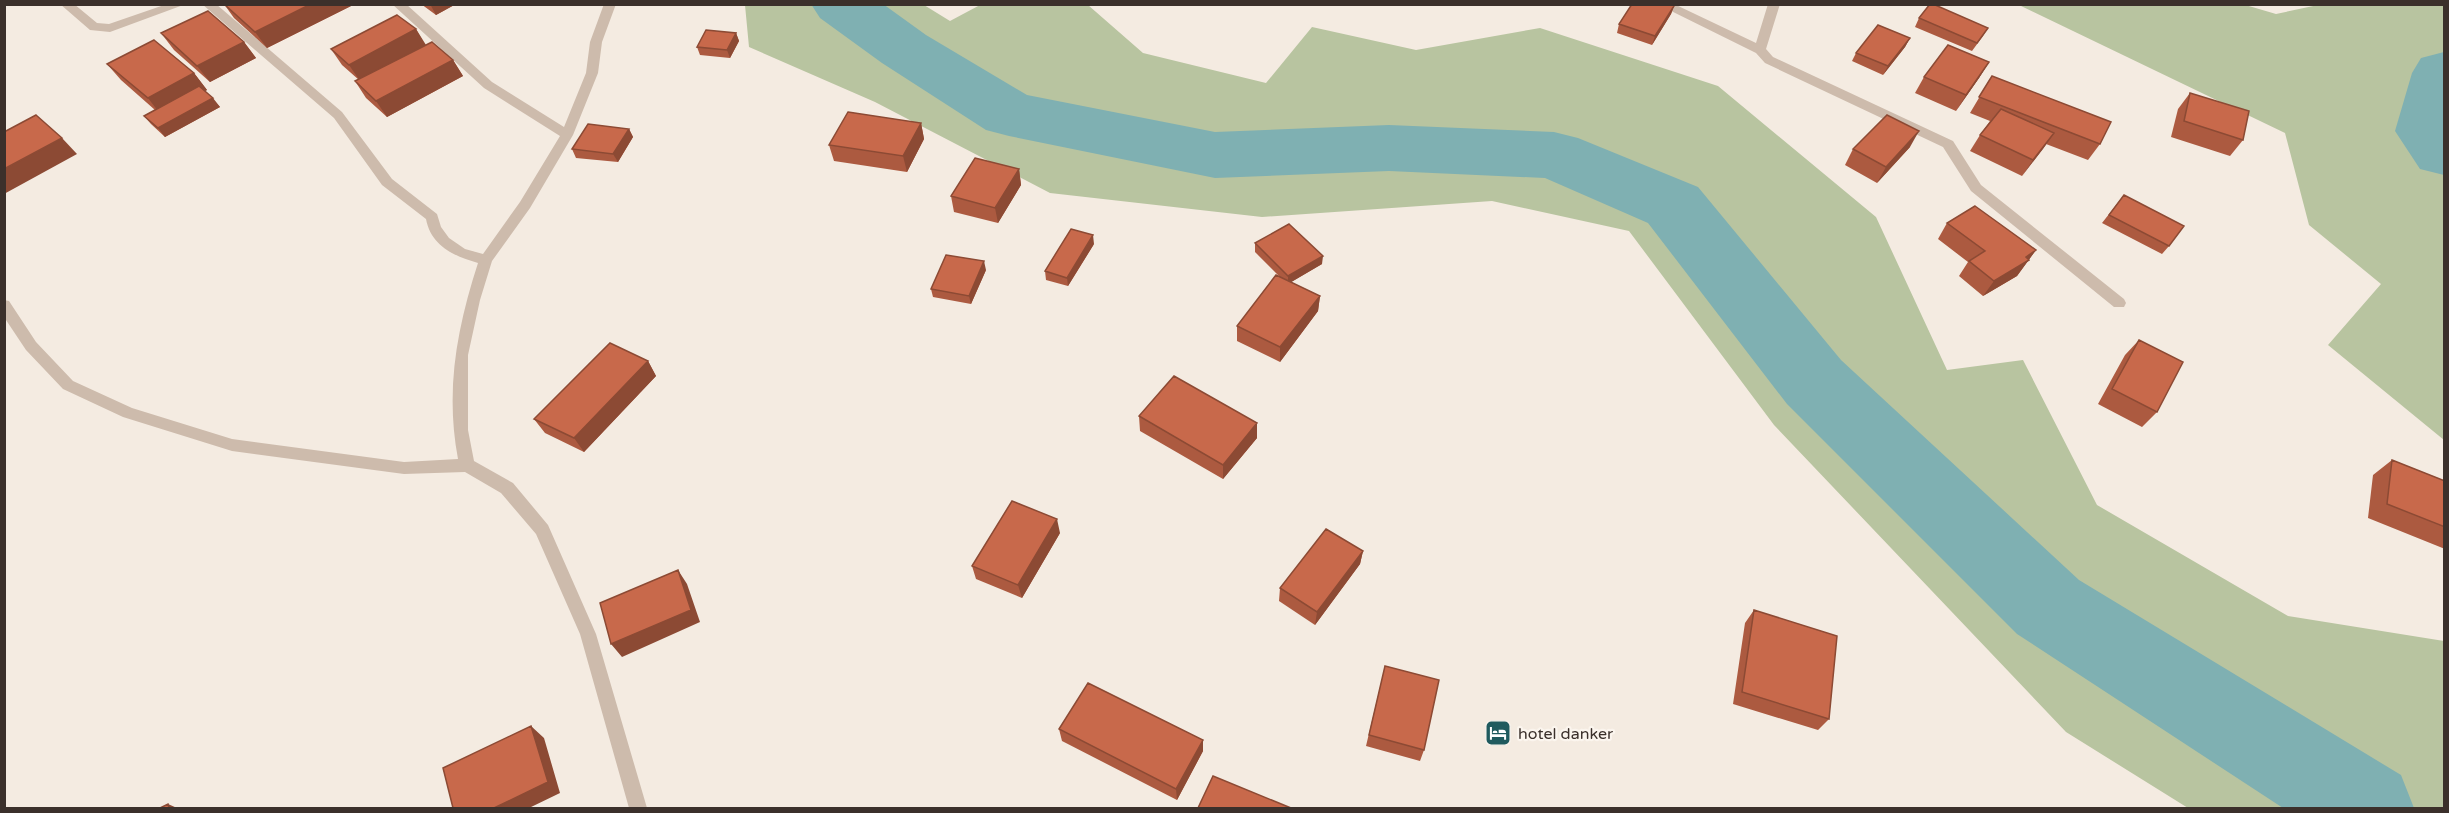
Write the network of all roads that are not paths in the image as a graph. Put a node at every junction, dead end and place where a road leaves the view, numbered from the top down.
1 (66, 4) edge
2 (180, 4) edge
3 (208, 4) edge
4 (398, 4) edge
5 (610, 4) edge
6 (1662, 4) edge
7 (1774, 4) edge
8 (1760, 50) junction
9 (567, 135) junction
10 (486, 260) junction
11 (2119, 303) dead end
12 (4, 305) edge
13 (467, 465) junction
14 (638, 808) edge

1 - 2 street
3 - 10 street
4 - 9 street
5 - 9 street
6 - 8 street
7 - 8 street
8 - 11 street
9 - 10 street
10 - 13 street
12 - 13 street
13 - 14 street

